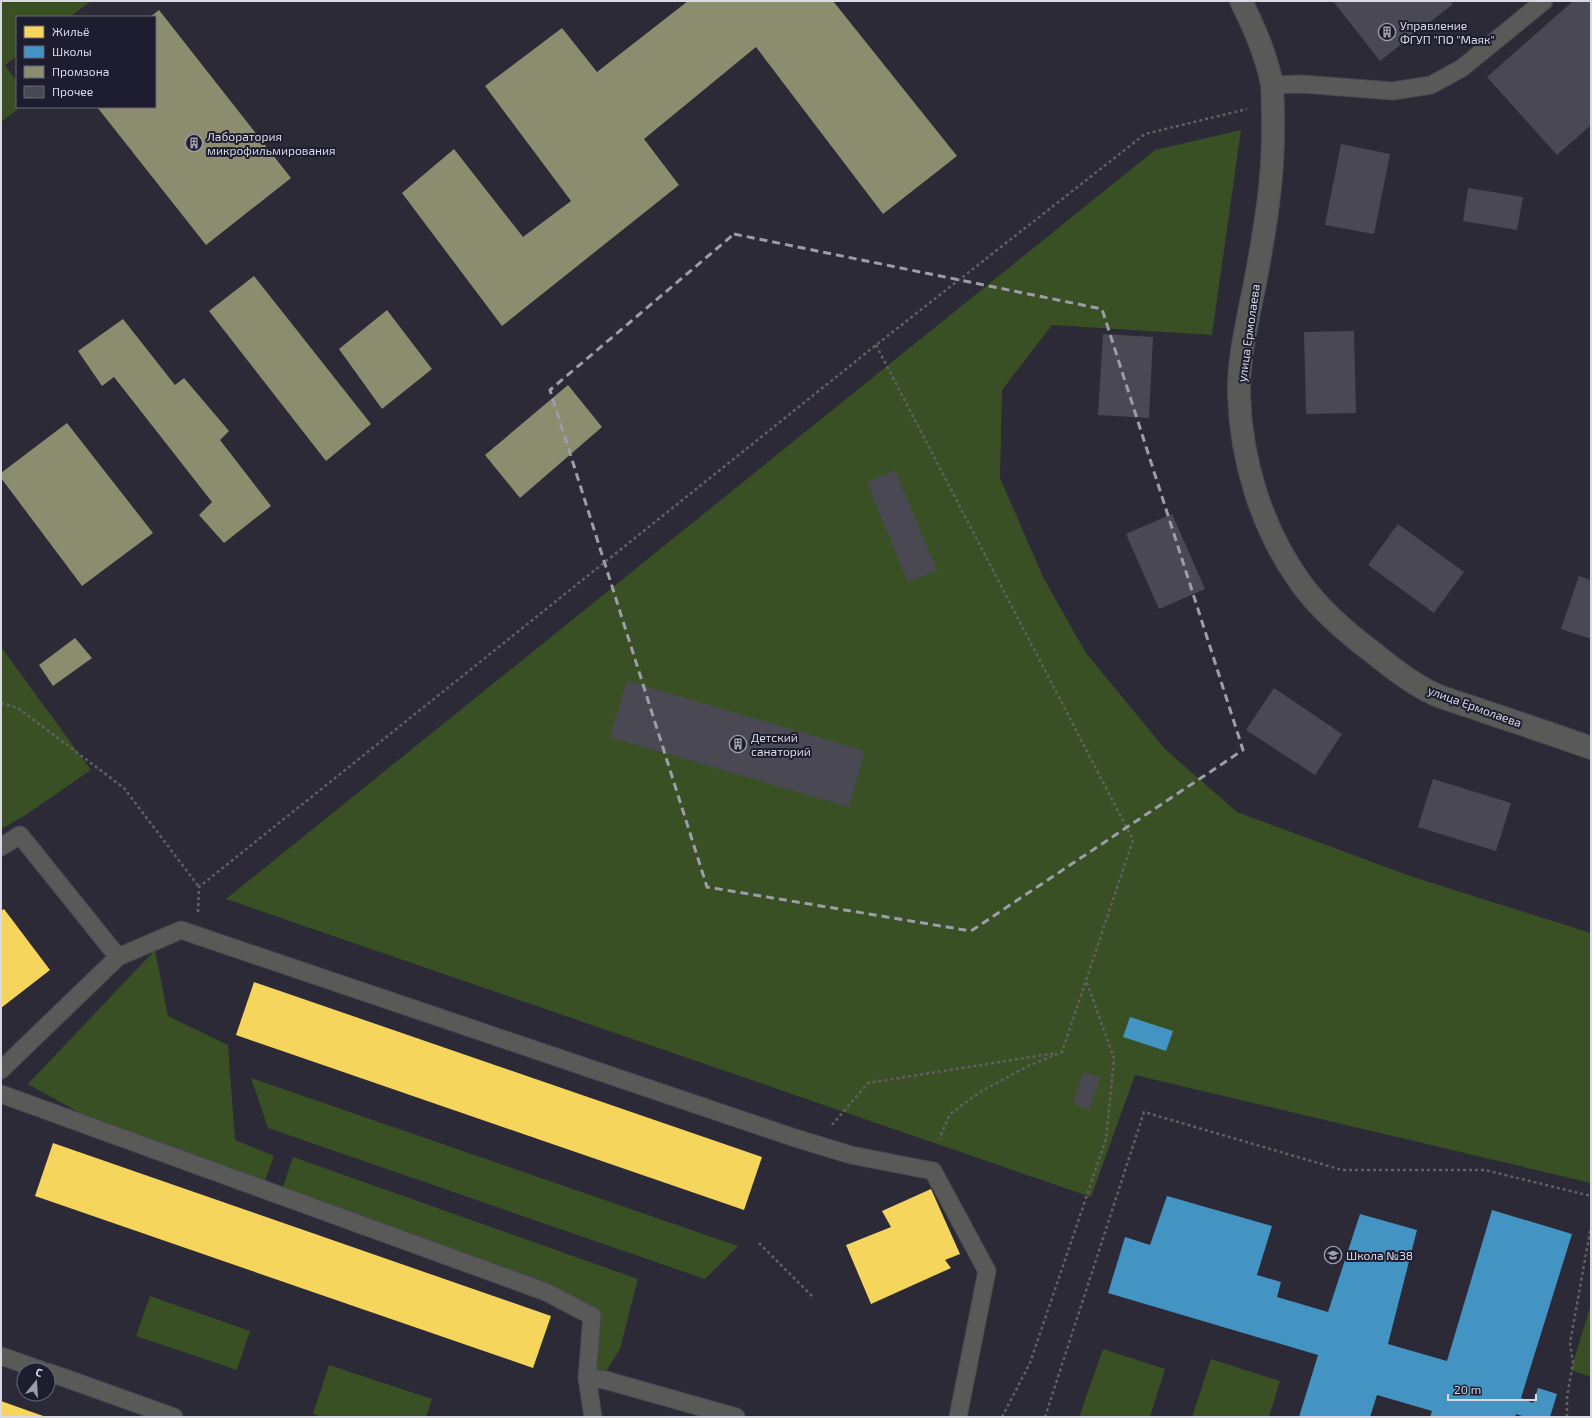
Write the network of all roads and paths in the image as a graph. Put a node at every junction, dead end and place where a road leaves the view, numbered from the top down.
1 (1241, 1) edge
2 (1544, 1) edge
3 (1272, 85) junction
4 (1273, 108) junction
5 (876, 346) junction
6 (1, 703) edge
7 (1591, 748) edge
8 (1, 847) edge
9 (199, 887) junction
10 (197, 935) junction
11 (118, 957) junction
12 (1086, 980) junction
13 (1062, 1052) junction
14 (1, 1070) edge
15 (1, 1094) edge
16 (832, 1125) dead end
17 (939, 1139) dead end
18 (1591, 1196) edge
19 (1591, 1226) edge
20 (759, 1243) dead end
21 (814, 1298) dead end
22 (1, 1356) edge
23 (19, 1362) edge
24 (56, 1375) edge
25 (587, 1378) junction
26 (174, 1417) edge
27 (594, 1417) edge
28 (736, 1417) edge
29 (958, 1417) edge
30 (1002, 1417) edge
31 (1045, 1417) edge
32 (1567, 1417) edge

1 - 3 street, улица Ермолаева
2 - 3 lane
3 - 4 street, улица Ермолаева
4 - 5 path
4 - 7 street, улица Ермолаева
5 - 9 path
5 - 12 path
6 - 9 path
8 - 11 lane
9 - 10 path
10 - 11 lane
10 - 29 lane
11 - 14 lane
12 - 13 path
12 - 30 path
13 - 16 path
13 - 17 path
15 - 25 lane
18 - 31 path
19 - 32 path
20 - 21 path
22 - 23 lane
24 - 26 lane
25 - 27 lane
25 - 28 lane

